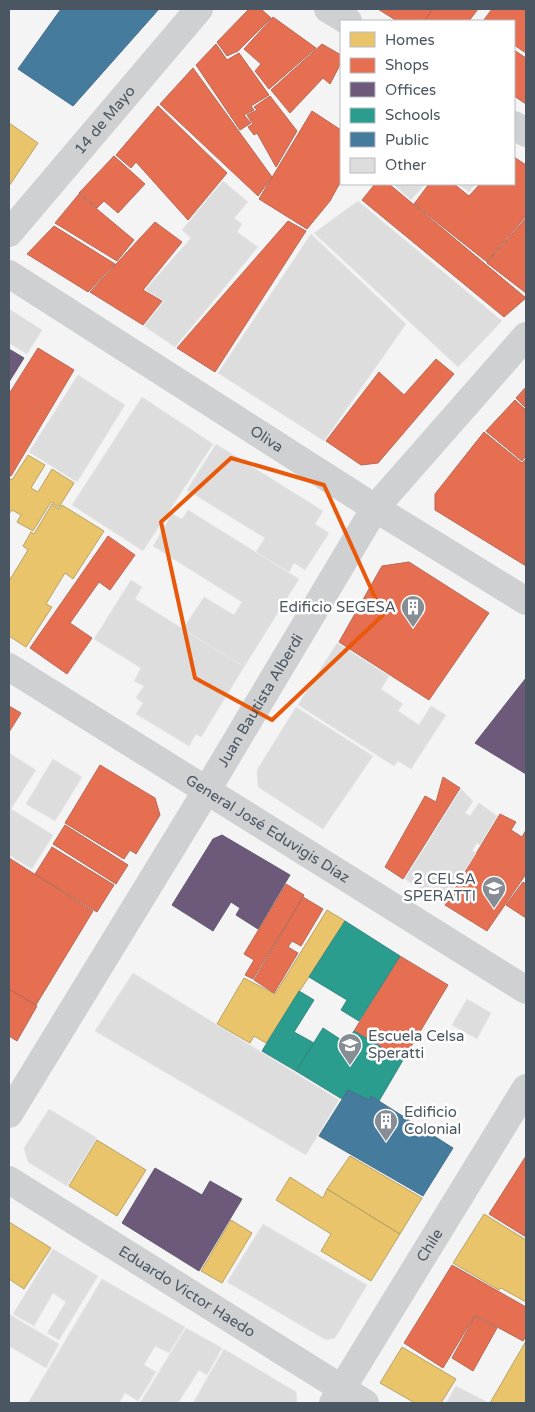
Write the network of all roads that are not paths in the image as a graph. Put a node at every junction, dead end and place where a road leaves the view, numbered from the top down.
1 (199, 9) edge
2 (328, 9) edge
3 (346, 20) edge
4 (515, 126) edge
5 (526, 133) edge
6 (9, 232) edge
7 (9, 274) edge
8 (526, 336) edge
9 (375, 508) junction
10 (526, 601) edge
11 (9, 667) edge
12 (207, 790) junction
13 (526, 990) edge
14 (526, 1088) edge
15 (9, 1114) edge
16 (9, 1180) edge
17 (337, 1396) edge
18 (365, 1403) edge

1 - 6 street, 14 de Mayo
2 - 3 street
4 - 5 street
7 - 9 street, Oliva
8 - 9 street, Juan Bautista Alberdi
9 - 10 street, Oliva
9 - 12 street, Juan Bautista Alberdi
11 - 12 street, General José Eduvigis Díaz
12 - 13 street, General José Eduvigis Díaz
12 - 15 street, Juan Bautista Alberdi
14 - 17 street, Chile
16 - 17 street, Eduardo Victor Haedo
17 - 18 street, Eduardo Victor Haedo

